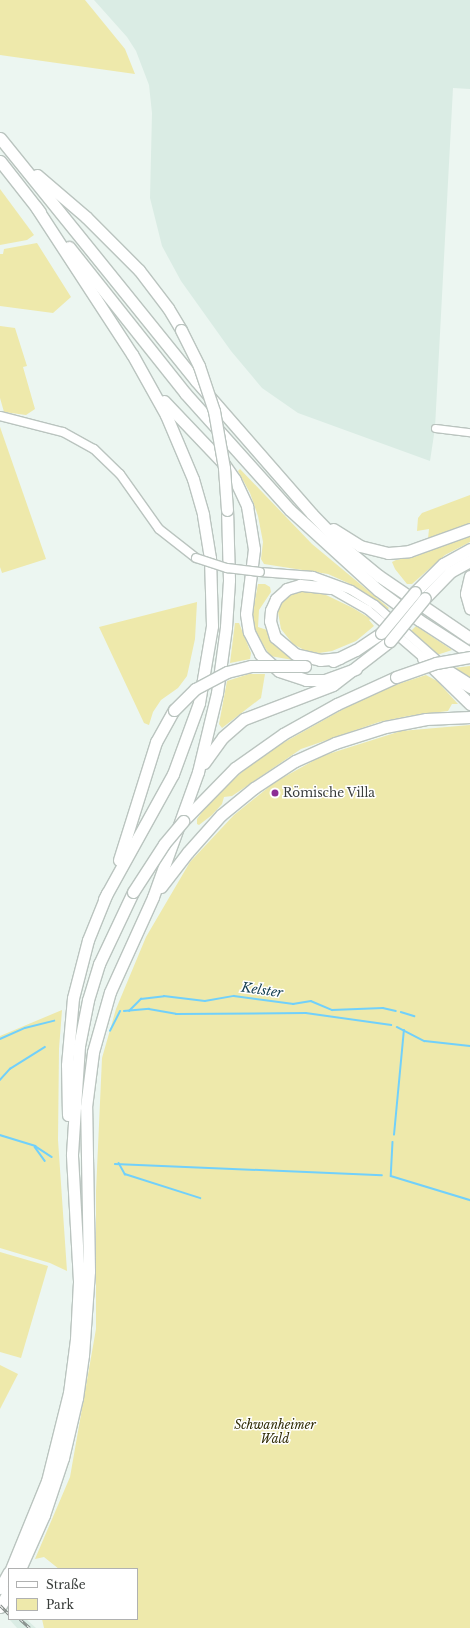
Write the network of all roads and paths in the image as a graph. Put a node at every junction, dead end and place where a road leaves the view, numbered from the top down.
1 (0, 138) edge
2 (13, 153) junction
3 (0, 161) edge
4 (36, 207) junction
5 (149, 382) junction
6 (0, 416) edge
7 (435, 428) dead end
8 (470, 432) edge
9 (298, 499) junction
10 (470, 529) edge
11 (470, 549) edge
12 (470, 561) edge
13 (277, 574) junction
14 (470, 576) edge
15 (330, 588) junction
16 (470, 608) edge
17 (470, 638) edge
18 (470, 653) edge
19 (470, 657) edge
20 (340, 658) junction
21 (423, 658) joint
22 (356, 669) junction
23 (470, 683) edge
24 (468, 698) edge
25 (470, 717) edge
26 (198, 772) junction
27 (153, 897) junction
28 (104, 900) junction
29 (72, 1154) junction
30 (11, 1568) edge
31 (20, 1568) edge
32 (8, 1574) edge
33 (0, 1588) edge
34 (8, 1593) edge
35 (0, 1607) edge

1 - 2 highway
2 - 9 highway
2 - 26 highway, bridge
3 - 4 highway
4 - 5 highway
4 - 18 highway
5 - 22 highway
5 - 28 highway
6 - 13 street, bridge
7 - 8 street
9 - 10 highway
9 - 17 highway
11 - 20 highway, bridge
12 - 22 highway, bridge
13 - 15 street
13 - 23 street
14 - 16 highway
15 - 20 highway
15 - 21 street
19 - 29 highway, bridge
20 - 28 highway, bridge
21 - 24 highway
22 - 26 highway
25 - 27 highway
26 - 27 highway
27 - 31 highway
28 - 29 highway
29 - 30 highway
32 - 33 highway
34 - 35 highway

